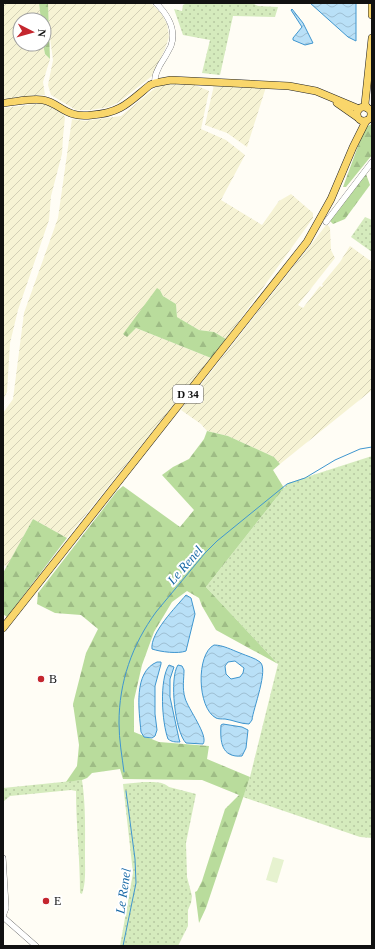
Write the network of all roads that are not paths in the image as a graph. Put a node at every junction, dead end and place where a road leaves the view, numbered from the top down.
1 (156, 3) edge
2 (372, 3) edge
3 (372, 15) edge
4 (372, 38) edge
5 (155, 83) junction
6 (3, 103) edge
7 (365, 114) edge
8 (372, 162) edge
9 (326, 222) dead end
10 (3, 628) edge
11 (3, 858) edge
12 (3, 917) edge
13 (36, 946) edge

1 - 5 street
2 - 3 main road
4 - 7 main road, D 34
5 - 6 main road
5 - 7 main road
7 - 10 main road, D 34
8 - 9 street
11 - 12 street
12 - 13 street

